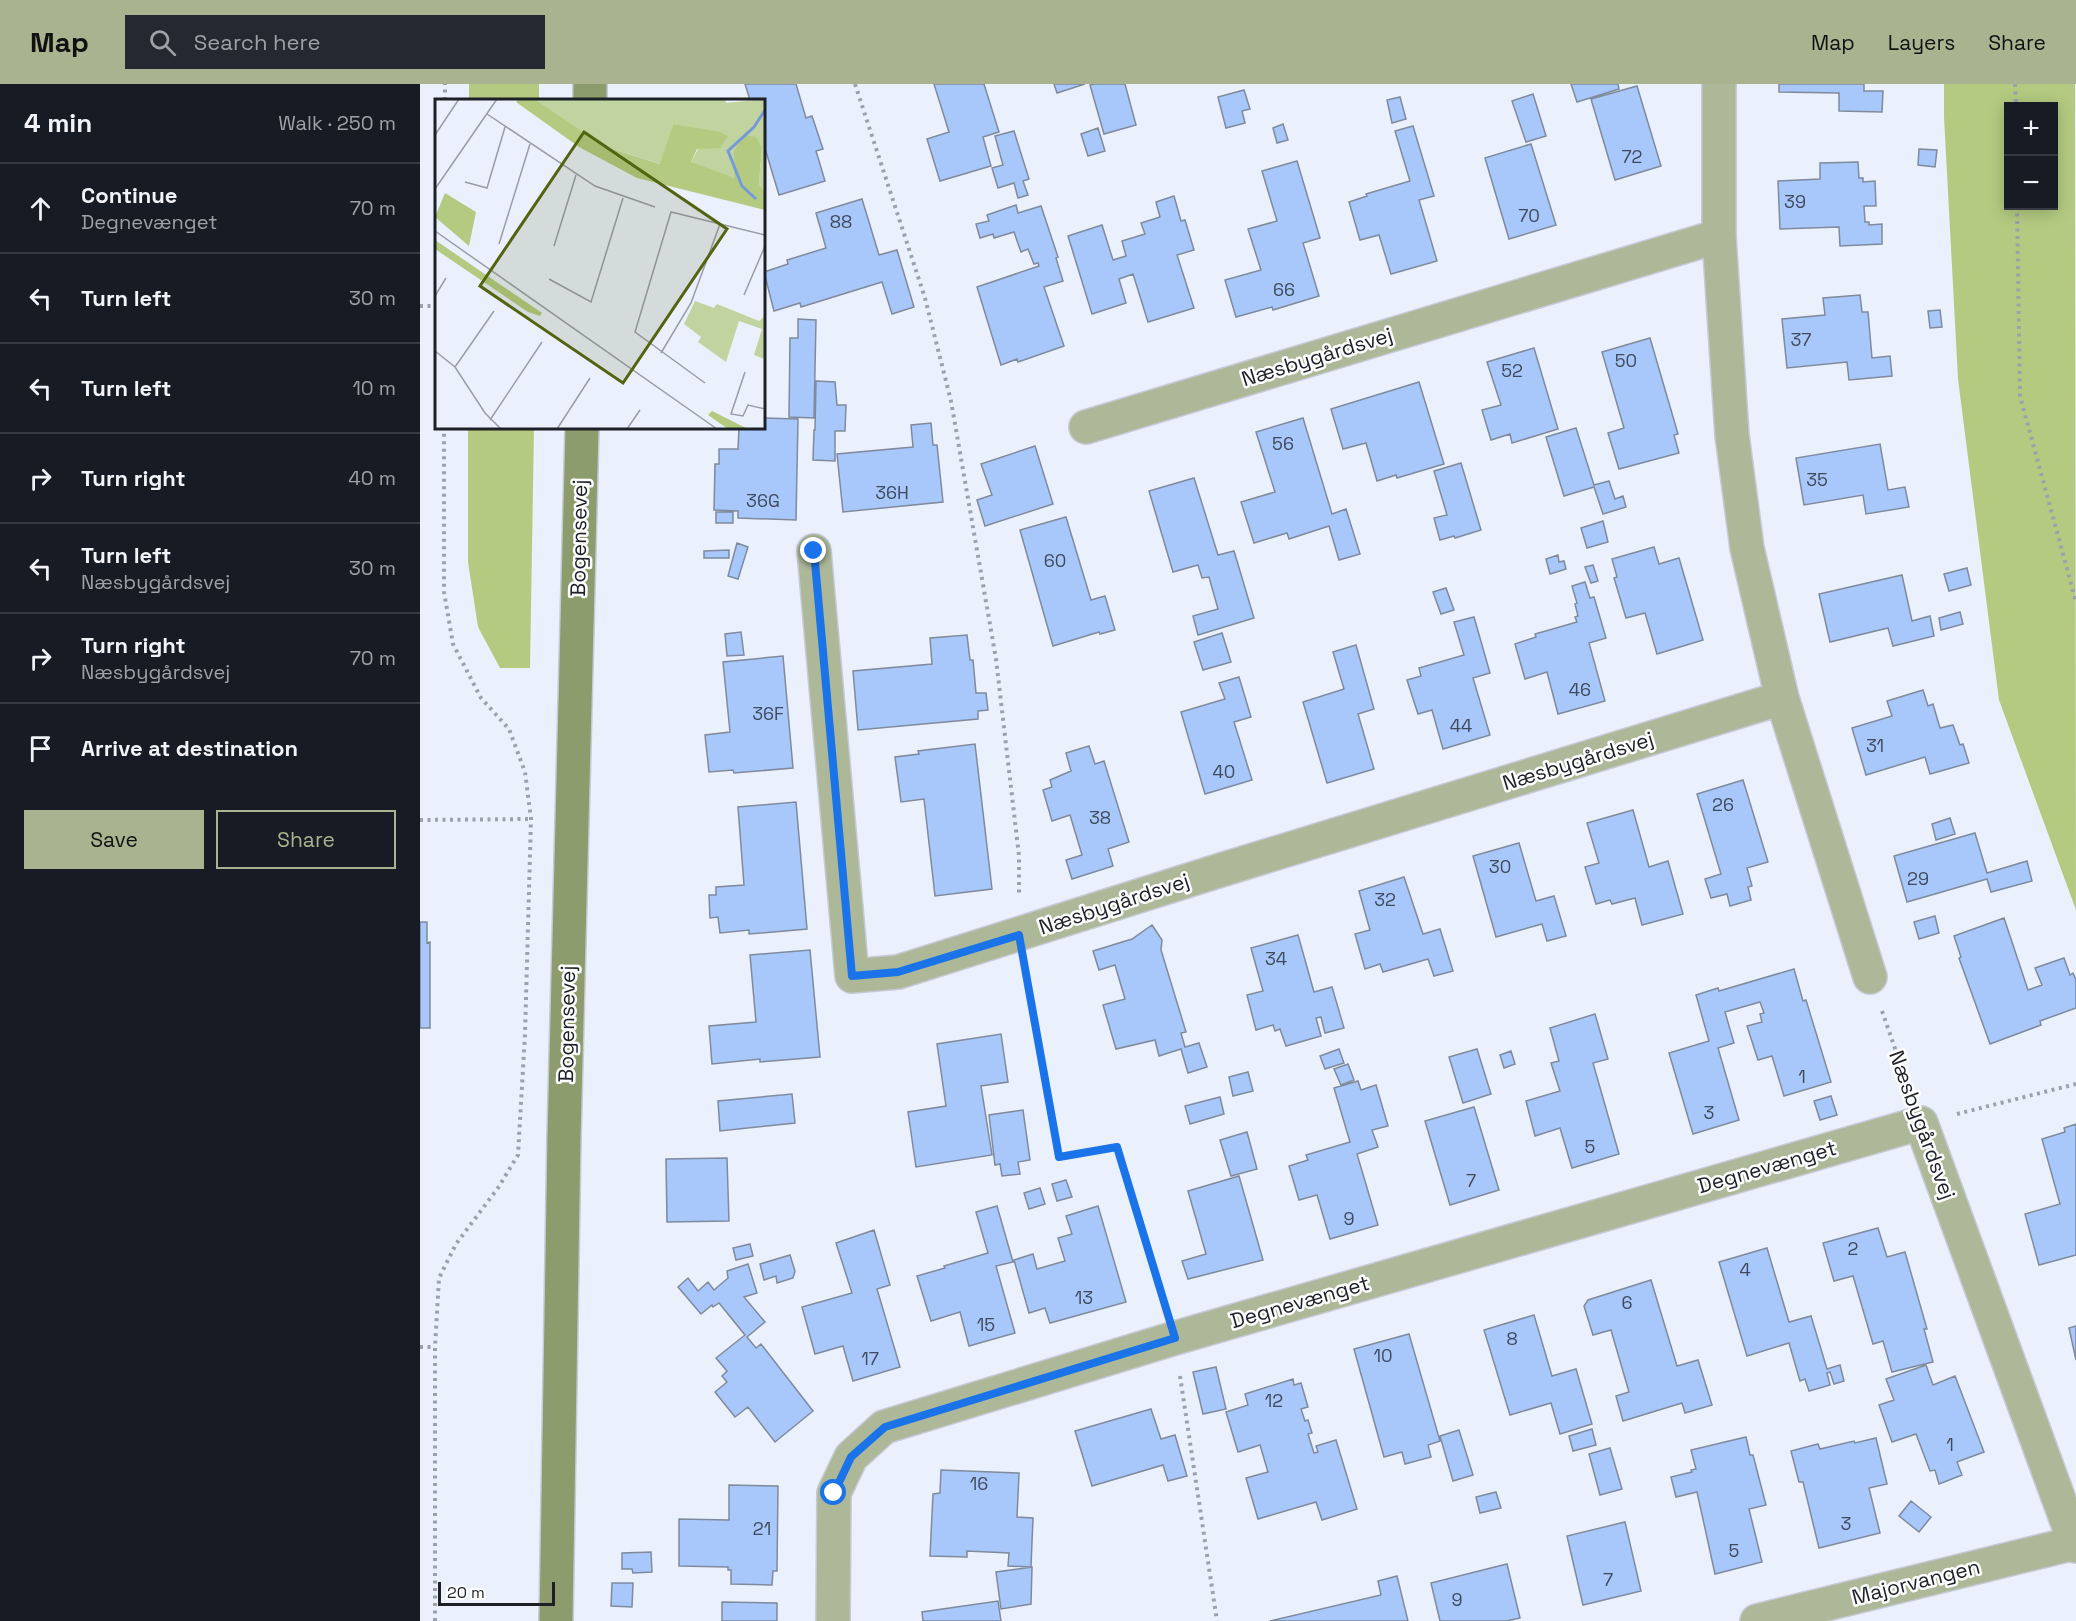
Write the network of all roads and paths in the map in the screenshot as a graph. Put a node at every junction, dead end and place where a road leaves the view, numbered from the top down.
1 (855, 84) edge
2 (1719, 84) edge
3 (2015, 84) edge
4 (2016, 102) edge
5 (2017, 210) edge
6 (1719, 236) junction
7 (1086, 427) dead end
8 (444, 429) edge
9 (582, 429) edge
10 (814, 551) dead end
11 (2076, 602) edge
12 (1782, 698) junction
13 (531, 819) junction
14 (420, 820) edge
15 (1019, 935) junction
16 (1870, 977) joint
17 (2076, 1084) edge
18 (1921, 1123) junction
19 (1175, 1338) junction
20 (420, 1347) edge
21 (435, 1347) junction
22 (2075, 1545) edge
23 (435, 1621) edge
24 (556, 1621) edge
25 (833, 1621) edge
26 (1217, 1621) edge
27 (1757, 1621) edge

1 - 15 path
2 - 6 street
3 - 4 path
5 - 11 path
6 - 7 street, Næsbygårdsvej
6 - 12 street
8 - 13 path
9 - 24 main road, Bogensevej
10 - 15 street, Næsbygårdsvej
12 - 15 street, Næsbygårdsvej
12 - 16 street
13 - 14 path
13 - 21 path
15 - 19 path
16 - 18 path, Næsbygårdsvej
17 - 18 path
18 - 19 street, Degnevænget
18 - 22 street, Næsbygårdsvej
19 - 25 street, Degnevænget
19 - 26 path
20 - 21 path
21 - 23 path
22 - 27 street, Majorvangen

